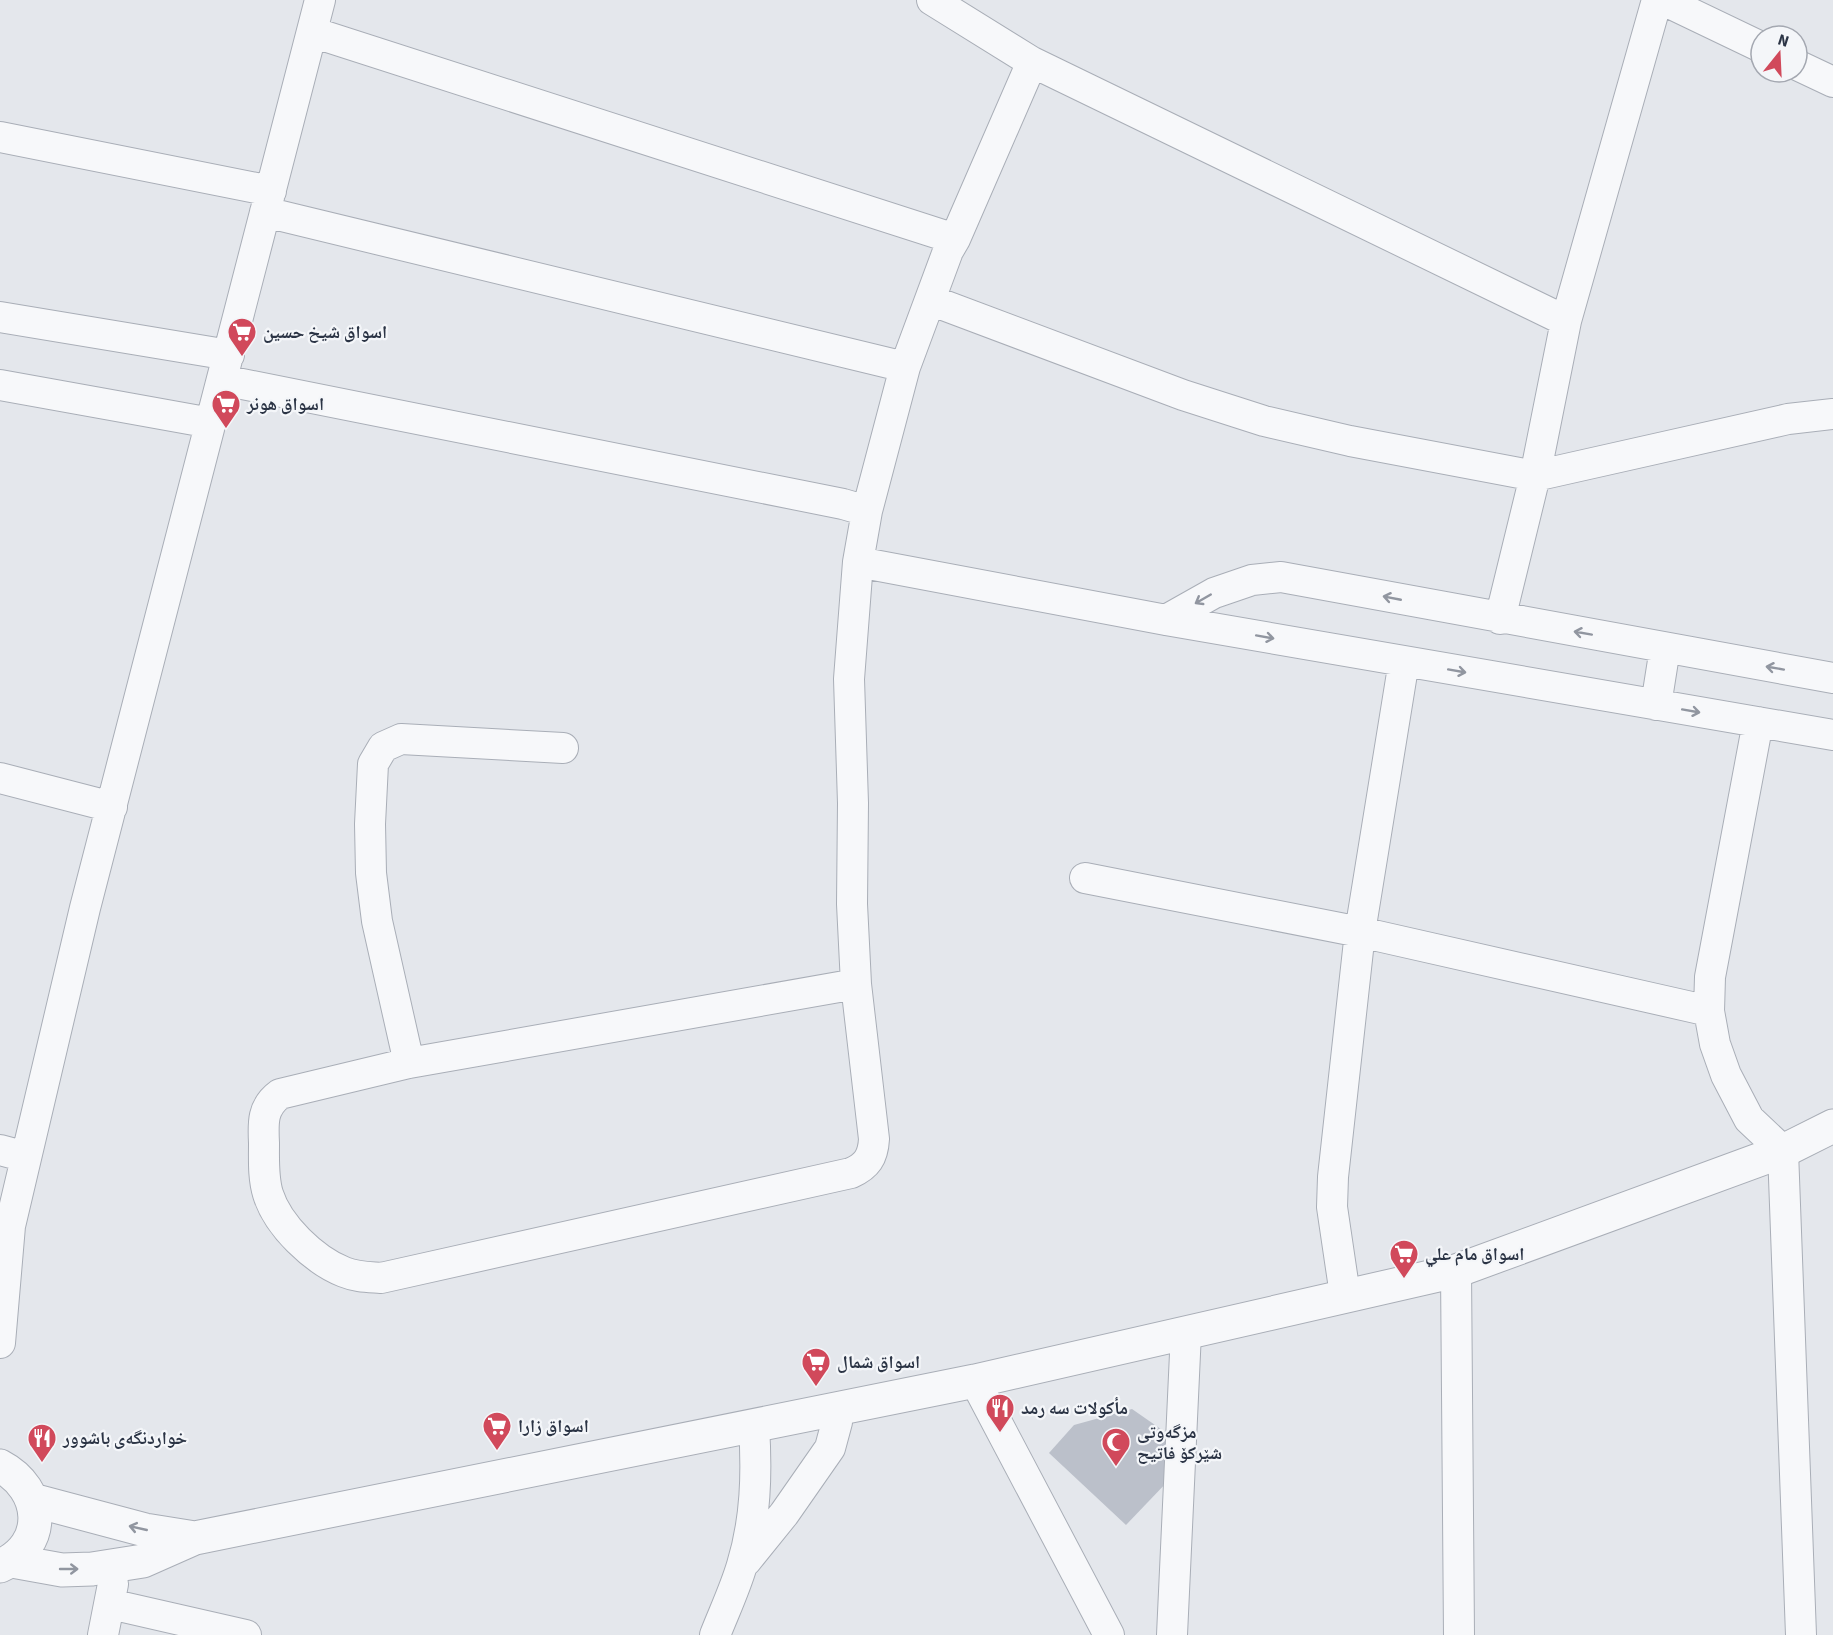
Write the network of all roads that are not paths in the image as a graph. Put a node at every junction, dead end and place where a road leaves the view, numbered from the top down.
1 (320, 0) edge
2 (932, 0) edge
3 (1657, 0) edge
4 (1663, 0) edge
5 (312, 32) junction
6 (1749, 41) edge
7 (1032, 62) junction
8 (1809, 71) edge
9 (1833, 82) edge
10 (0, 137) edge
11 (268, 202) junction
12 (955, 238) junction
13 (930, 300) junction
14 (0, 317) edge
15 (1566, 321) junction
16 (905, 367) junction
17 (225, 368) junction
18 (0, 385) edge
19 (1833, 414) edge
20 (211, 423) junction
21 (1535, 476) junction
22 (867, 511) junction
23 (858, 562) junction
24 (1500, 619) junction
25 (1166, 620) junction
26 (1665, 648) junction
27 (1404, 662) junction
28 (1833, 678) edge
29 (1656, 705) junction
30 (1758, 722) junction
31 (1833, 735) edge
32 (562, 748) dead end
33 (0, 778) edge
34 (112, 807) junction
35 (1085, 878) dead end
36 (1360, 932) junction
37 (856, 984) junction
38 (1709, 1011) junction
39 (410, 1063) junction
40 (1833, 1126) edge
41 (1783, 1151) junction
42 (13, 1154) edge
43 (1456, 1271) junction
44 (1345, 1295) junction
45 (1186, 1332) junction
46 (0, 1343) edge
47 (975, 1381) junction
48 (837, 1408) junction
49 (754, 1426) junction
50 (0, 1466) edge
51 (32, 1500) junction
52 (195, 1538) junction
53 (6, 1563) edge
54 (116, 1566) junction
55 (742, 1566) junction
56 (110, 1604) junction
57 (104, 1635) edge
58 (246, 1635) edge
59 (715, 1635) edge
60 (1109, 1635) edge
61 (1172, 1635) edge
62 (1459, 1635) edge
63 (1802, 1635) edge

1 - 5 street
2 - 7 street
3 - 15 street
4 - 6 street
5 - 11 street
5 - 12 street
7 - 12 street
7 - 15 street
8 - 9 street
10 - 11 street
11 - 16 street
11 - 17 street
12 - 13 street
13 - 16 street
13 - 21 street
14 - 17 street
15 - 21 street
16 - 22 street
17 - 20 street
17 - 22 street
18 - 20 street
19 - 21 street
20 - 34 street
21 - 24 street
22 - 23 street
23 - 25 street
23 - 37 street
24 -> 25 street
26 -> 24 street
25 -> 27 street
28 -> 26 street
26 - 29 street
27 -> 29 street
27 - 36 street
29 -> 30 street
30 - 31 street
30 - 38 street
32 - 39 street
33 - 34 street
34 - 42 street
35 - 36 street
36 - 38 street
36 - 44 street
37 - 39 street
37 - 39 street
38 - 41 street
40 - 41 street
41 - 43 street
41 - 63 street
42 - 46 street
43 - 44 street
43 - 62 street
44 - 45 street
45 - 47 street
45 - 61 street
47 - 48 street
47 - 60 street
48 - 49 street
48 - 55 street
49 - 52 street
49 - 55 street
50 - 51 street
52 -> 51 street
51 - 53 street
52 - 54 street
53 -> 54 street
54 - 56 street
55 - 59 street
56 - 57 street
56 - 58 street

